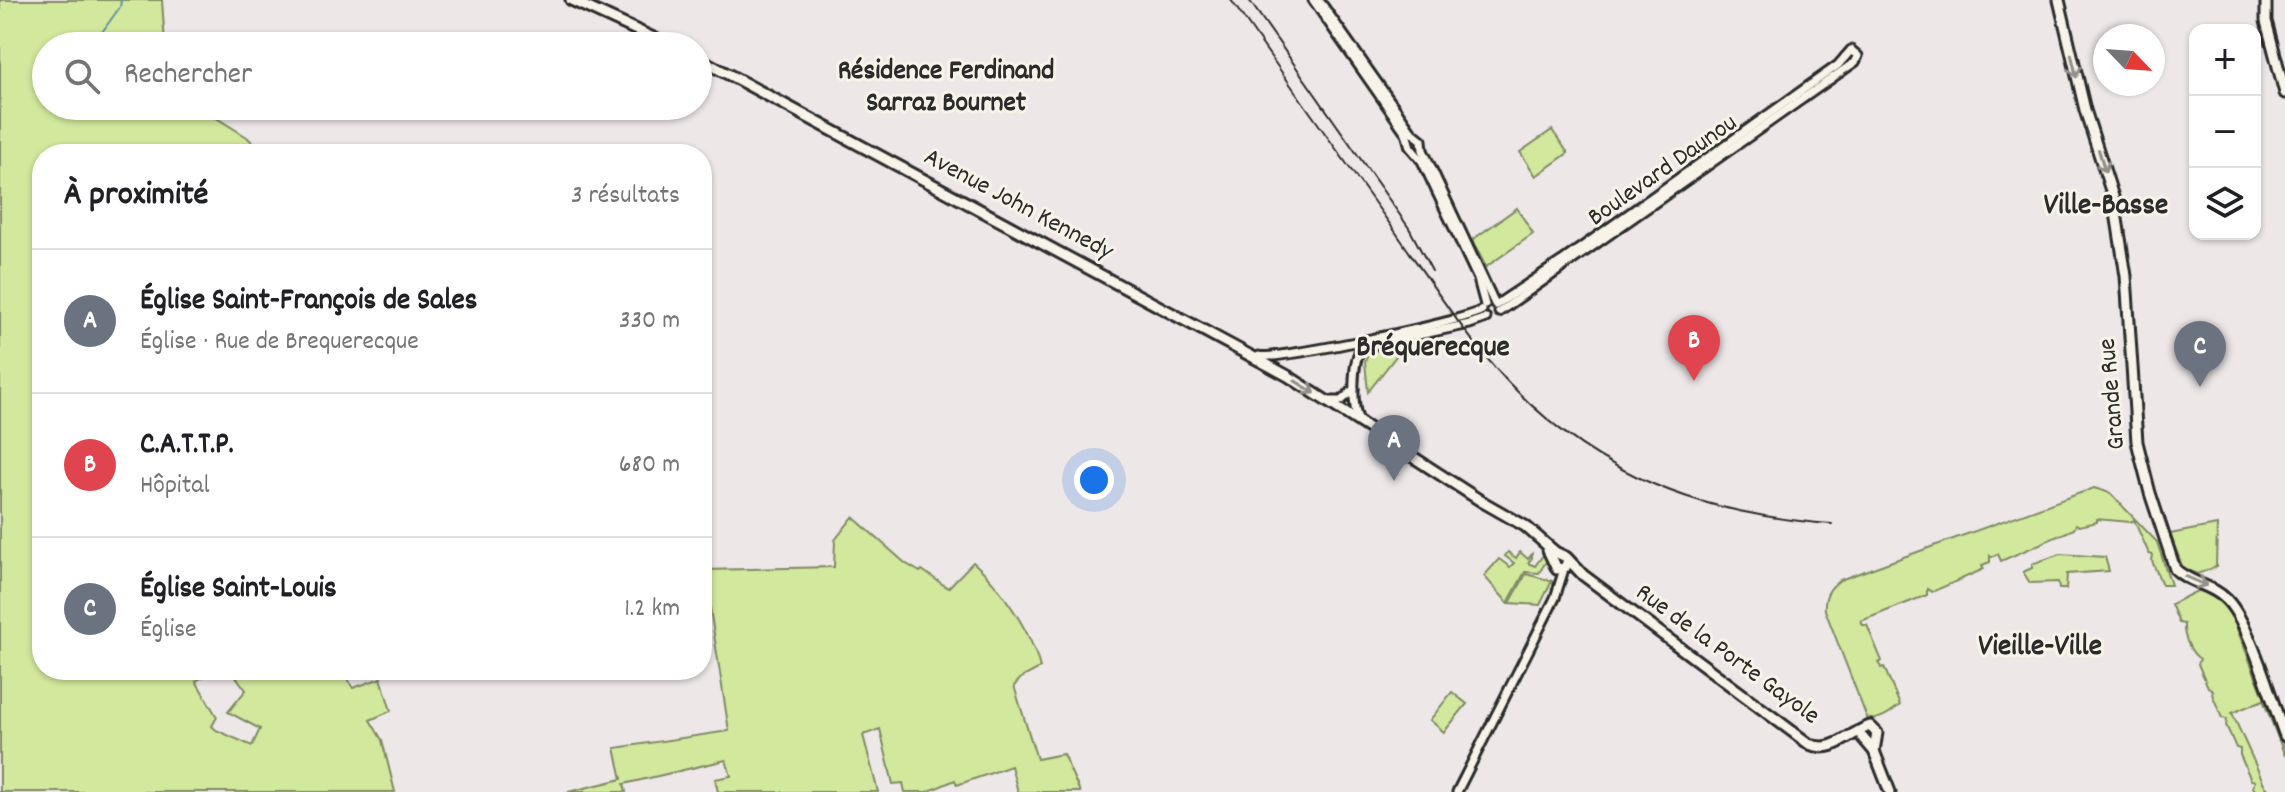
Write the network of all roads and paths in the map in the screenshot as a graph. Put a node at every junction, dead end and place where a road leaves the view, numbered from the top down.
1 (571, 0) edge
2 (1316, 0) edge
3 (2059, 0) edge
4 (2266, 0) edge
5 (641, 32) edge
6 (1848, 60) dead end
7 (712, 65) edge
8 (2285, 93) edge
9 (1413, 138) junction
10 (1418, 148) junction
11 (1496, 307) junction
12 (1484, 311) junction
13 (1335, 346) junction
14 (1240, 349) junction
15 (1355, 366) junction
16 (1355, 387) junction
17 (1327, 401) junction
18 (1368, 428) junction
19 (1561, 563) junction
20 (2285, 736) edge
21 (1457, 792) edge
22 (1890, 792) edge

1 - 5 main road
2 - 9 street
3 -> 20 main road, Grande Rue
4 - 8 main road
6 - 11 street, Boulevard Daunou
7 - 14 main road, Avenue John Kennedy
9 - 10 street
9 - 10 street
10 - 11 street
10 - 12 street
11 - 12 street
11 - 12 street, Boulevard Daunou
12 - 13 street
12 - 15 street
13 - 14 street
13 - 15 street
14 -> 17 main road, Avenue John Kennedy
15 - 16 street
16 - 17 street
16 - 18 street
17 - 18 main road, Avenue John Kennedy
18 - 19 main road, Avenue John Kennedy
19 - 21 street
19 - 22 main road, Rue de la Porte Gayole

